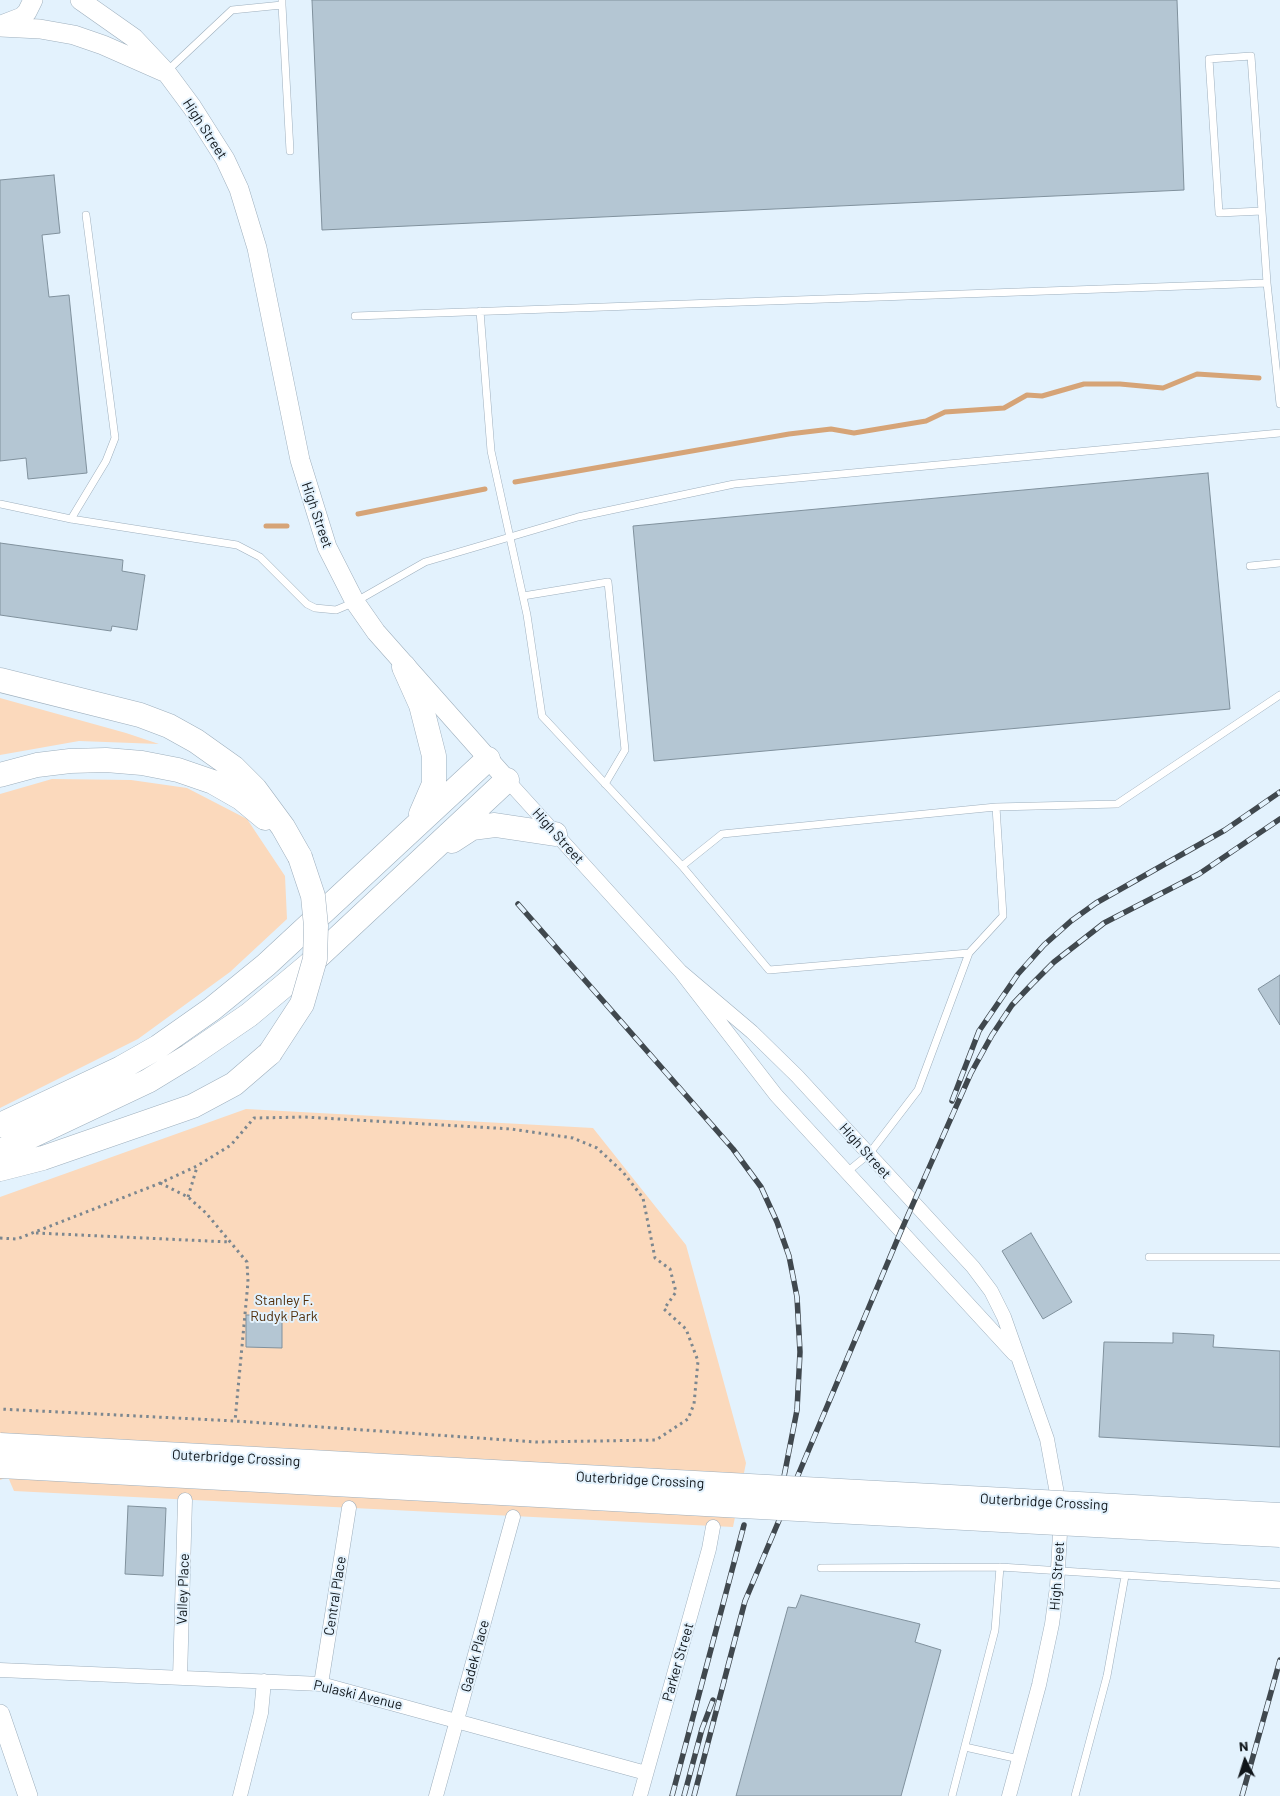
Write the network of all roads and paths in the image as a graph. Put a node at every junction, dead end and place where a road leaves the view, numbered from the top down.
1 (33, 0) edge
2 (80, 0) edge
3 (282, 2) edge
4 (0, 26) edge
5 (166, 72) junction
6 (290, 150) dead end
7 (1262, 211) junction
8 (86, 215) dead end
9 (1267, 283) junction
10 (480, 311) junction
11 (355, 316) dead end
12 (1280, 404) edge
13 (1280, 433) edge
14 (0, 504) edge
15 (71, 519) junction
16 (509, 537) junction
17 (1280, 563) edge
18 (1250, 566) dead end
19 (523, 596) junction
20 (355, 602) junction
21 (404, 667) junction
22 (0, 680) edge
23 (1280, 696) edge
24 (488, 759) junction
25 (0, 775) edge
26 (507, 780) junction
27 (605, 784) junction
28 (996, 807) junction
29 (410, 829) junction
30 (555, 834) junction
31 (428, 853) junction
32 (300, 857) junction
33 (682, 866) junction
34 (969, 953) junction
35 (680, 972) junction
36 (0, 1125) edge
37 (0, 1151) edge
38 (868, 1154) junction
39 (197, 1166) junction
40 (0, 1169) edge
41 (846, 1172) junction
42 (160, 1183) junction
43 (188, 1197) junction
44 (33, 1233) junction
45 (0, 1238) edge
46 (230, 1242) junction
47 (1149, 1257) dead end
48 (1280, 1257) edge
49 (1017, 1357) junction
50 (0, 1409) edge
51 (235, 1421) junction
52 (0, 1445) edge
53 (0, 1466) edge
54 (185, 1500) dead end
55 (349, 1508) dead end
56 (1280, 1515) edge
57 (513, 1517) dead end
58 (713, 1527) dead end
59 (1280, 1535) edge
60 (1000, 1567) junction
61 (821, 1568) dead end
62 (1059, 1571) junction
63 (1125, 1576) junction
64 (1280, 1585) edge
65 (0, 1670) edge
66 (180, 1678) junction
67 (264, 1681) junction
68 (321, 1684) junction
69 (0, 1714) edge
70 (457, 1720) junction
71 (965, 1746) junction
72 (1019, 1759) junction
73 (20, 1771) junction
74 (646, 1773) junction
75 (21, 1796) edge
76 (28, 1796) edge
77 (240, 1796) edge
78 (436, 1796) edge
79 (640, 1796) edge
80 (952, 1796) edge
81 (1009, 1796) edge
82 (1075, 1796) edge

1 - 4 street
2 - 5 street, High Street
3 - 5 lane
3 - 6 lane
4 - 5 street
5 - 20 street, High Street
7 - 7 lane
7 - 9 lane
8 - 15 lane
9 - 10 lane
9 - 12 lane
10 - 11 lane
10 - 16 lane
13 - 16 lane
14 - 15 lane
15 - 20 lane
16 - 19 lane
16 - 20 lane
17 - 18 lane
19 - 27 lane
19 - 27 lane
20 - 21 street, High Street
21 - 24 street, High Street
21 - 29 highway
22 - 32 highway
23 - 28 lane
24 - 26 street, High Street
24 - 29 highway
25 - 32 highway
26 - 30 street, High Street
26 - 31 highway
27 - 33 lane
28 - 33 lane
28 - 34 lane
29 - 36 highway
30 - 31 highway
30 - 35 street, High Street
31 - 37 highway
32 - 40 highway, bridge
33 - 34 lane
34 - 38 lane
35 - 38 street, High Street
35 - 41 street, High Street
38 - 41 lane
38 - 49 street, High Street
39 - 42 path
39 - 43 path
39 - 51 path
41 - 49 street, High Street
42 - 43 path
42 - 44 path
43 - 46 path
44 - 45 path
44 - 46 path
46 - 51 path
47 - 48 lane
49 - 62 street, High Street
50 - 51 path
52 - 56 highway, Outerbridge Crossing, bridge
53 - 59 highway, Outerbridge Crossing, bridge
54 - 66 street, Valley Place
55 - 68 street, Central Place
57 - 70 street, Gadek Place
58 - 74 street, Parker Street
60 - 61 lane
60 - 62 lane
60 - 71 lane
62 - 63 lane
62 - 72 street, High Street
63 - 64 lane
63 - 82 lane
65 - 66 street, Pulaski Avenue
66 - 67 street, Pulaski Avenue
67 - 68 street, Pulaski Avenue
67 - 77 street
68 - 70 street, Pulaski Avenue
69 - 73 street
70 - 74 street, Pulaski Avenue
70 - 78 street, Gadek Place
71 - 72 lane
71 - 80 lane
72 - 81 street, High Street
73 - 75 street
73 - 76 street
74 - 79 street, Parker Street

